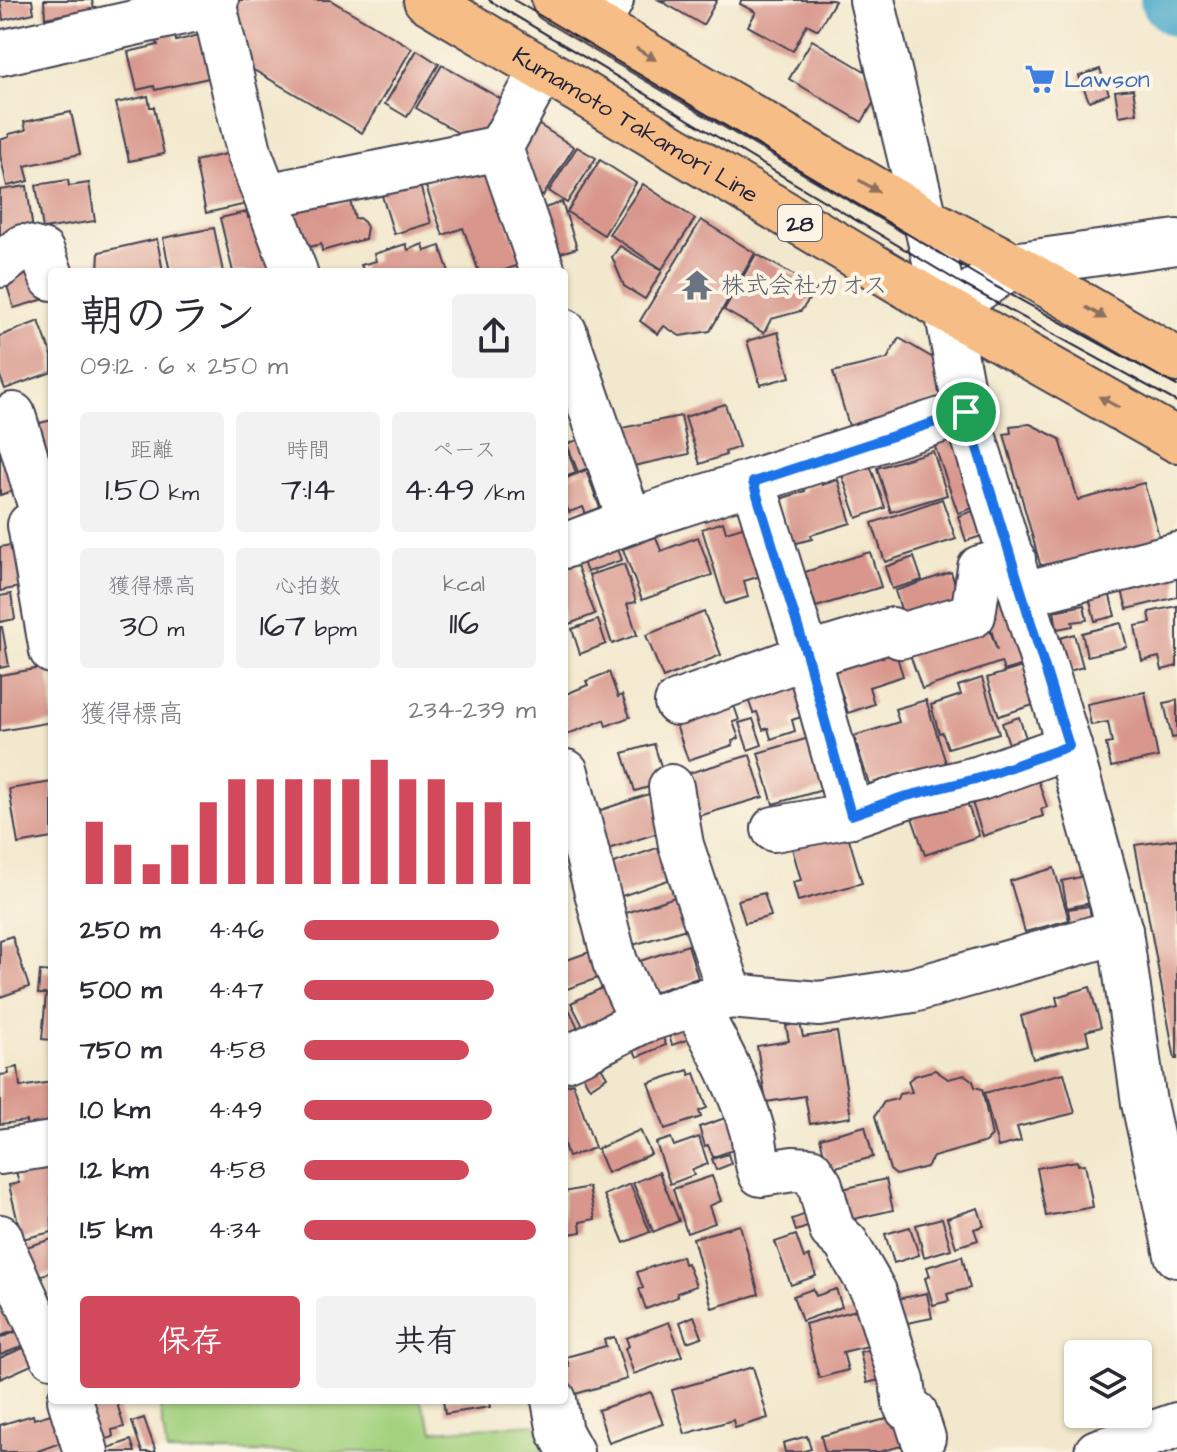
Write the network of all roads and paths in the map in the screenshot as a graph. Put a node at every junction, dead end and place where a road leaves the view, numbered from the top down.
1 (426, 0) edge
2 (554, 0) edge
3 (872, 0) edge
4 (215, 2) edge
5 (604, 13) edge
6 (0, 53) edge
7 (543, 69) junction
8 (500, 148) junction
9 (266, 196) junction
10 (925, 219) junction
11 (1177, 242) edge
12 (0, 265) edge
13 (1013, 265) junction
14 (48, 268) edge
15 (293, 268) edge
16 (542, 268) edge
17 (947, 310) junction
18 (568, 343) edge
19 (1177, 360) edge
20 (966, 412) junction
21 (13, 415) dead end
22 (1177, 440) edge
23 (753, 482) junction
24 (630, 521) junction
25 (32, 525) edge
26 (568, 544) edge
27 (1177, 555) edge
28 (1018, 577) junction
29 (48, 626) edge
30 (807, 656) junction
31 (677, 703) dead end
32 (1069, 746) junction
33 (568, 780) edge
34 (671, 787) dead end
35 (851, 815) junction
36 (774, 829) dead end
37 (1120, 931) junction
38 (713, 1000) junction
39 (642, 1021) junction
40 (568, 1057) edge
41 (48, 1145) edge
42 (0, 1152) edge
43 (2, 1251) edge
44 (1177, 1255) edge
45 (48, 1347) edge
46 (71, 1404) edge
47 (555, 1404) edge
48 (1177, 1425) edge
49 (923, 1438) dead end
50 (86, 1452) edge
51 (571, 1452) edge
52 (1097, 1452) edge

1 - 7 main road, Kumamoto Takamori Line / 28
2 - 5 main road
3 - 10 street
4 - 6 street
4 - 9 street
5 -> 10 main road
7 - 8 street
7 - 17 main road, Kumamoto Takamori Line / 28
8 - 9 street
8 - 16 street
9 - 15 street
10 - 13 main road
10 - 17 street
11 - 13 street
12 - 14 street
13 - 17 street
13 -> 19 main road
17 - 20 street
22 -> 17 main road, Kumamoto Takamori Line / 28
18 - 24 street
20 - 23 street
20 - 28 street
21 - 25 street
23 - 24 street
23 - 30 street
24 - 26 street
25 - 29 street
27 - 28 street
28 - 30 street
28 - 32 street
30 - 31 street
30 - 35 street
32 - 35 street
32 - 37 street
33 - 39 street
34 - 38 street
35 - 36 street
37 - 38 street
37 - 44 street
38 - 39 street
38 - 49 street
39 - 40 street
41 - 42 street
43 - 45 street
46 - 50 street
47 - 51 street
48 - 52 street

